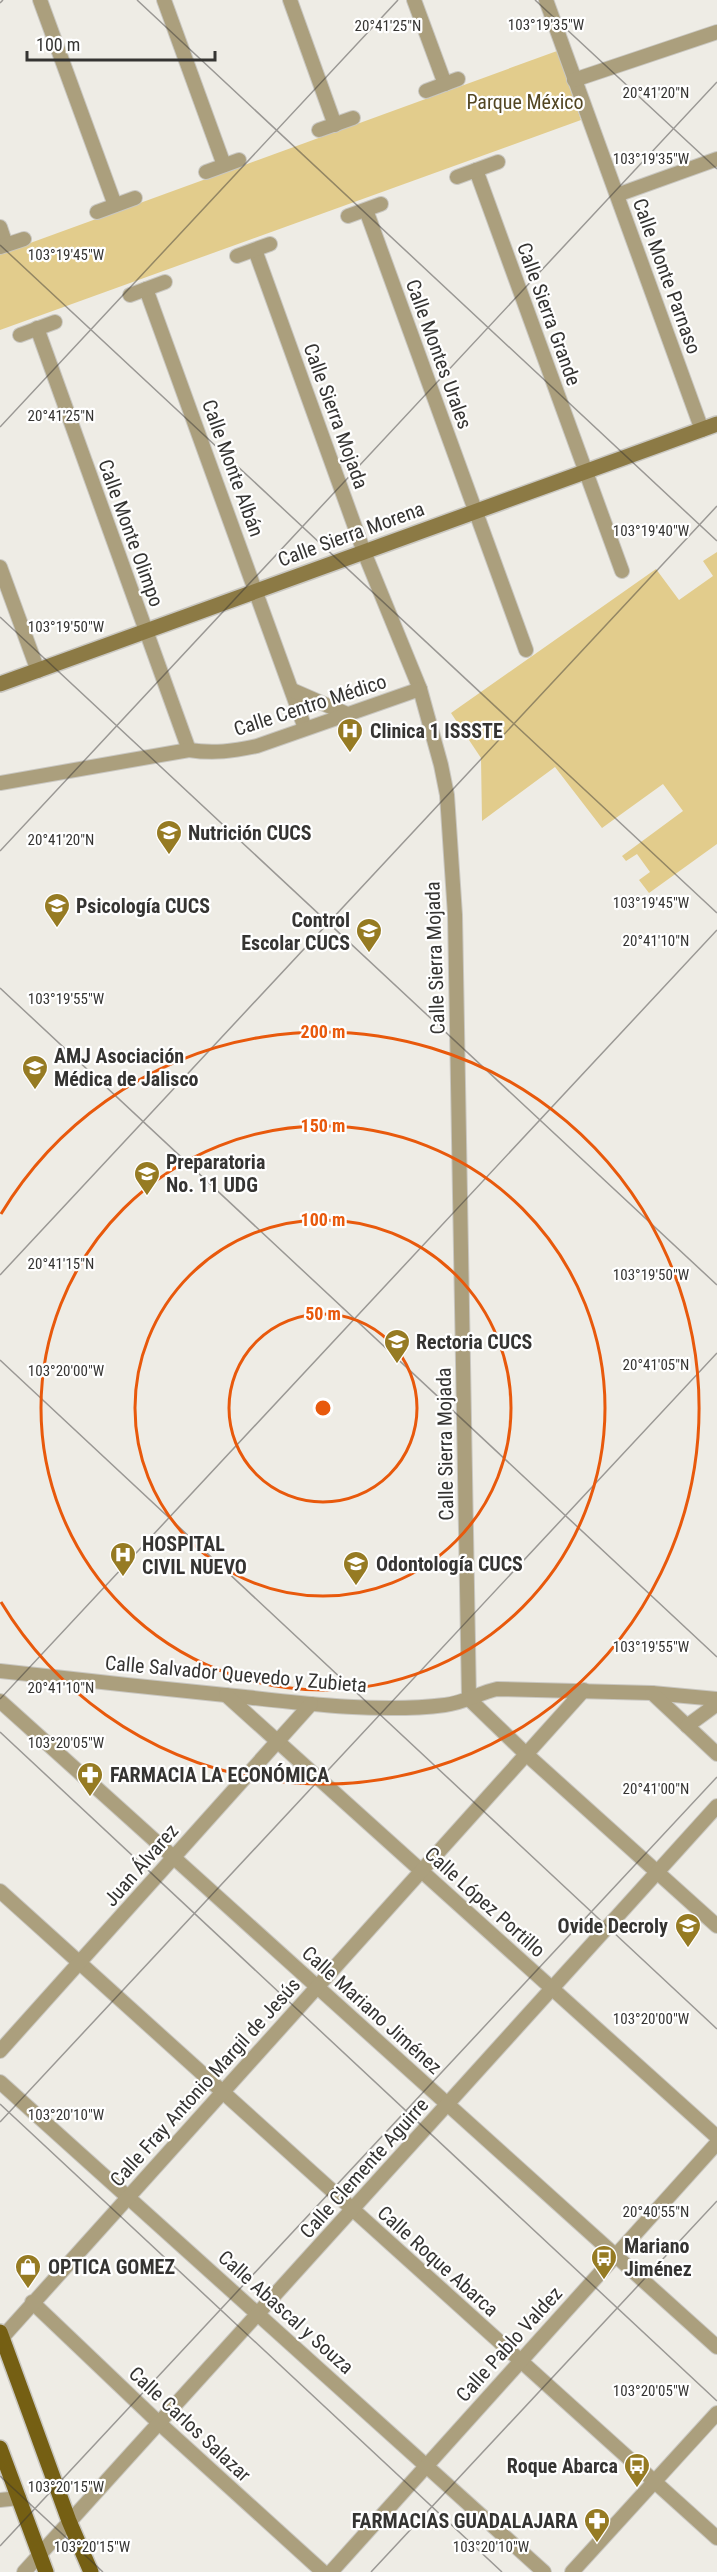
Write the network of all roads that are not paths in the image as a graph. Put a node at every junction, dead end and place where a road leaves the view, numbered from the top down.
1 (40, 0) edge
2 (164, 0) edge
3 (290, 0) edge
4 (414, 0) edge
5 (546, 0) edge
6 (717, 32) edge
7 (574, 80) junction
8 (426, 92) dead end
9 (353, 118) dead end
10 (335, 124) junction
11 (319, 130) dead end
12 (717, 159) edge
13 (239, 160) dead end
14 (498, 162) dead end
15 (224, 165) junction
16 (476, 170) junction
17 (206, 172) dead end
18 (457, 177) dead end
19 (617, 195) junction
20 (135, 198) dead end
21 (381, 204) dead end
22 (115, 205) junction
23 (366, 210) junction
24 (96, 212) dead end
25 (348, 216) dead end
26 (0, 227) edge
27 (24, 239) dead end
28 (270, 243) dead end
29 (3, 246) edge
30 (255, 250) junction
31 (237, 256) dead end
32 (165, 282) dead end
33 (146, 289) junction
34 (130, 295) dead end
35 (55, 322) dead end
36 (37, 328) junction
37 (20, 334) dead end
38 (710, 427) edge
39 (586, 472) junction
40 (476, 512) junction
41 (364, 552) junction
42 (0, 567) edge
43 (622, 571) dead end
44 (257, 591) junction
45 (146, 631) junction
46 (526, 650) dead end
47 (38, 671) junction
48 (0, 684) edge
49 (420, 689) junction
50 (292, 690) junction
51 (347, 714) junction
52 (305, 728) junction
53 (189, 750) junction
54 (0, 783) edge
55 (0, 1671) edge
56 (584, 1690) junction
57 (652, 1693) junction
58 (226, 1695) junction
59 (469, 1699) junction
60 (717, 1699) edge
61 (0, 1701) edge
62 (311, 1704) junction
63 (717, 1704) edge
64 (687, 1726) junction
65 (277, 1741) junction
66 (526, 1754) junction
67 (717, 1754) edge
68 (717, 1806) edge
69 (173, 1857) junction
70 (421, 1871) junction
71 (657, 1872) junction
72 (0, 1891) edge
73 (717, 1926) edge
74 (80, 1964) junction
75 (317, 1986) junction
76 (552, 1989) junction
77 (0, 2051) edge
78 (0, 2082) edge
79 (222, 2092) junction
80 (447, 2104) junction
81 (717, 2137) edge
82 (717, 2144) edge
83 (128, 2196) junction
84 (354, 2211) junction
85 (616, 2256) junction
86 (32, 2302) junction
87 (258, 2313) junction
88 (1, 2336) edge
89 (717, 2347) edge
90 (520, 2361) junction
91 (717, 2413) edge
92 (159, 2423) junction
93 (0, 2448) edge
94 (427, 2466) junction
95 (656, 2483) junction
96 (19, 2498) junction
97 (0, 2500) edge
98 (69, 2520) junction
99 (717, 2538) edge
100 (39, 2555) junction
101 (24, 2572) edge
102 (45, 2572) edge
103 (91, 2572) edge
104 (323, 2572) edge
105 (331, 2572) edge
106 (544, 2572) edge
107 (572, 2572) edge

1 - 22 street
2 - 15 street
3 - 10 street
4 - 8 street
5 - 7 street, Calle Monte Parnaso
6 - 7 street
7 - 19 street, Calle Monte Parnaso
9 - 10 street
10 - 11 street
12 - 19 street
13 - 15 street
14 - 16 street
15 - 17 street
16 - 18 street
16 - 39 street, Calle Sierra Grande
19 - 38 street, Calle Monte Parnaso
20 - 22 street
21 - 23 street
22 - 24 street
23 - 25 street
23 - 40 street, Calle Montes Urales
26 - 29 street
27 - 29 street
28 - 30 street
30 - 31 street
30 - 41 street, Calle Sierra Mojada
32 - 33 street
33 - 34 street
33 - 44 street, Calle Monte Albán
35 - 36 street
36 - 37 street
36 - 45 street, Calle Monte Olimpo
38 - 39 street, Calle Sierra Morena
39 - 40 street, Calle Sierra Morena
39 - 43 street, Calle Sierra Grande
40 - 41 street, Calle Sierra Morena
40 - 46 street, Calle Montes Urales
41 - 44 street, Calle Sierra Morena
41 - 49 street, Calle Sierra Mojada
42 - 47 street
44 - 45 street, Calle Sierra Morena
44 - 50 street, Calle Monte Albán
45 - 47 street, Calle Sierra Morena
45 - 53 street, Calle Monte Olimpo
47 - 48 street, Calle Sierra Morena
49 - 51 street, Calle Centro Médico
49 - 59 street, Calle Sierra Mojada
50 - 51 street
50 - 52 street, Calle Monte Albán
51 - 52 street, Calle Centro Médico
52 - 53 street, Calle Centro Médico
53 - 54 street, Calle Centro Médico
55 - 58 street, Calle Salvador Quevedo y Zubieta
56 - 57 street, Calle Salvador Quevedo y Zubieta
56 - 59 street, Calle Salvador Quevedo y Zubieta
56 - 66 street, Calle Fray Antonio Margil de Jesús
57 - 60 street, Calle Salvador Quevedo y Zubieta
57 - 64 street
58 - 62 street, Calle Salvador Quevedo y Zubieta
58 - 65 street, Calle López Portillo
59 - 62 street, Calle Salvador Quevedo y Zubieta
59 - 66 street
61 - 69 street, Calle Mariano Jiménez
62 - 65 street, Juan Álvarez
63 - 64 street
64 - 67 street
65 - 69 street, Juan Álvarez
65 - 70 street, Calle López Portillo
66 - 70 street, Calle Fray Antonio Margil de Jesús
66 - 71 street
68 - 71 street, Calle Clemente Aguirre
69 - 74 street, Juan Álvarez
69 - 75 street, Calle Mariano Jiménez
70 - 75 street, Calle Fray Antonio Margil de Jesús
70 - 76 street, Calle López Portillo
71 - 73 street
71 - 76 street, Calle Clemente Aguirre
72 - 74 street, Calle Roque Abarca
74 - 77 street, Juan Álvarez
74 - 79 street, Calle Roque Abarca
75 - 79 street, Calle Fray Antonio Margil de Jesús
75 - 80 street, Calle Mariano Jiménez
76 - 80 street, Calle Clemente Aguirre
76 - 81 street, Calle López Portillo
78 - 83 street, Calle Abascal y Souza
79 - 83 street, Calle Fray Antonio Margil de Jesús
79 - 84 street, Calle Roque Abarca
80 - 84 street, Calle Clemente Aguirre
80 - 85 street, Calle Mariano Jiménez
82 - 85 street, Calle Pablo Valdez
83 - 86 street, Calle Fray Antonio Margil de Jesús
83 - 87 street, Calle Abascal y Souza
84 - 87 street, Calle Clemente Aguirre
84 - 90 street, Calle Roque Abarca
85 - 89 street, Calle Mariano Jiménez
85 - 90 street, Calle Pablo Valdez
86 - 88 street, Calle Fray Antonio Margil de Jesús
86 - 92 street, Calle Carlos Salazar
87 - 92 street, Calle Clemente Aguirre
87 - 94 street, Calle Abascal y Souza
88 - 98 main road
90 - 94 street, Calle Pablo Valdez
90 - 95 street, Calle Roque Abarca
91 - 95 street
92 - 98 street, Calle Clemente Aguirre
92 - 104 street, Calle Carlos Salazar
93 - 96 main road
94 - 105 street, Calle Pablo Valdez
94 - 106 street, Calle Abascal y Souza
95 - 99 street, Calle Roque Abarca
95 - 107 street
96 - 97 street
96 - 100 main road
98 - 100 street, Calle Clemente Aguirre
98 - 103 main road
100 - 101 street, Calle Clemente Aguirre
100 - 102 main road

